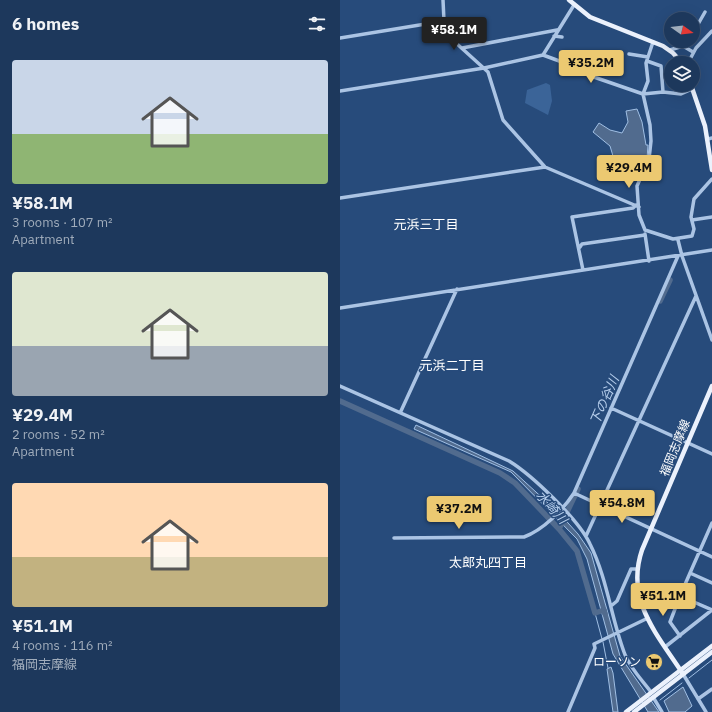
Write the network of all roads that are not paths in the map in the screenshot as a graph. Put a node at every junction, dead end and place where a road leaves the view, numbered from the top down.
1 (443, 0) edge
2 (569, 0) edge
3 (574, 5) junction
4 (705, 12) dead end
5 (444, 21) junction
6 (700, 21) edge
7 (557, 30) junction
8 (712, 31) edge
9 (554, 36) junction
10 (562, 37) dead end
11 (340, 38) edge
12 (653, 42) junction
13 (462, 48) junction
14 (676, 48) edge
15 (686, 48) edge
16 (670, 50) junction
17 (693, 52) junction
18 (629, 54) dead end
19 (543, 55) junction
20 (676, 56) edge
21 (691, 56) edge
22 (647, 59) junction
23 (484, 68) junction
24 (340, 91) edge
25 (663, 92) junction
26 (684, 92) edge
27 (694, 92) edge
28 (643, 94) junction
29 (710, 139) edge
30 (545, 167) junction
31 (712, 170) edge
32 (712, 179) edge
33 (340, 198) edge
34 (637, 206) junction
35 (712, 217) edge
36 (692, 220) junction
37 (645, 230) junction
38 (645, 235) junction
39 (678, 240) junction
40 (580, 247) junction
41 (712, 250) edge
42 (680, 256) junction
43 (649, 261) junction
44 (583, 270) junction
45 (457, 289) junction
46 (696, 296) junction
47 (340, 308) edge
48 (712, 340) edge
49 (340, 386) edge
50 (712, 386) edge
51 (612, 409) junction
52 (401, 411) junction
53 (638, 420) junction
54 (687, 443) junction
55 (712, 454) edge
56 (575, 494) junction
57 (599, 506) junction
58 (562, 509) junction
59 (712, 523) edge
60 (651, 529) junction
61 (586, 536) junction
62 (394, 538) dead end
63 (700, 551) junction
64 (712, 557) edge
65 (637, 568) junction
66 (690, 573) junction
67 (712, 583) edge
68 (680, 596) junction
69 (611, 606) junction
70 (712, 610) edge
71 (648, 618) junction
72 (618, 632) junction
73 (680, 636) junction
74 (712, 646) edge
75 (665, 647) junction
76 (712, 652) edge
77 (682, 672) junction
78 (712, 689) edge
79 (651, 695) junction
80 (698, 699) junction
81 (641, 703) junction
82 (568, 712) edge
83 (626, 712) edge
84 (634, 712) edge
85 (662, 712) edge
86 (706, 712) edge

1 - 5 street
2 - 3 main road
3 - 7 street
3 - 12 main road
4 - 6 street
5 - 11 street
5 - 13 street
7 - 9 street
7 - 13 street
8 - 17 street
9 - 10 street
9 - 19 street
12 - 16 main road
12 - 22 street
13 - 23 street
14 - 16 street
15 - 17 street
16 - 20 main road
17 - 21 street
18 - 22 street
19 - 23 street
19 - 28 street
22 - 25 street
22 - 28 street
23 - 24 street
23 - 30 street
25 - 26 street
25 - 28 street
27 - 29 main road
28 - 34 street
29 - 31 main road
30 - 33 street
30 - 34 street
32 - 36 street
34 - 37 street
34 - 40 street
35 - 36 street
36 - 39 street
37 - 38 street
37 - 39 street
38 - 40 street
38 - 43 street
39 - 42 street
40 - 44 street
41 - 42 street
42 - 43 street
42 - 46 street
42 - 51 street
43 - 44 street
44 - 45 street
45 - 47 street
45 - 52 street
46 - 48 street
46 - 53 street
49 - 52 street
50 - 54 main road, 福岡志摩線
51 - 53 street
51 - 56 street
52 - 58 street
53 - 54 street
53 - 57 street
54 - 55 street
54 - 60 main road, 福岡志摩線
56 - 57 street
56 - 58 street
57 - 60 street
57 - 61 street
58 - 61 street
58 - 62 street
59 - 63 street
60 - 63 street
60 - 65 main road, 福岡志摩線
61 - 69 street
63 - 64 street
63 - 66 street
65 - 69 street
65 - 71 main road, 福岡志摩線
66 - 67 street
66 - 68 street
68 - 70 street
68 - 73 street
69 - 72 street
70 - 73 street
71 - 72 street
71 - 75 main road, 福岡志摩線
72 - 79 street
72 - 82 street
73 - 75 street
74 - 77 main road
75 - 77 main road, 福岡志摩線
76 - 77 main road
77 - 79 main road
77 - 80 street
78 - 80 street
79 - 81 main road
79 - 85 street
80 - 86 street
81 - 83 main road
81 - 84 main road

